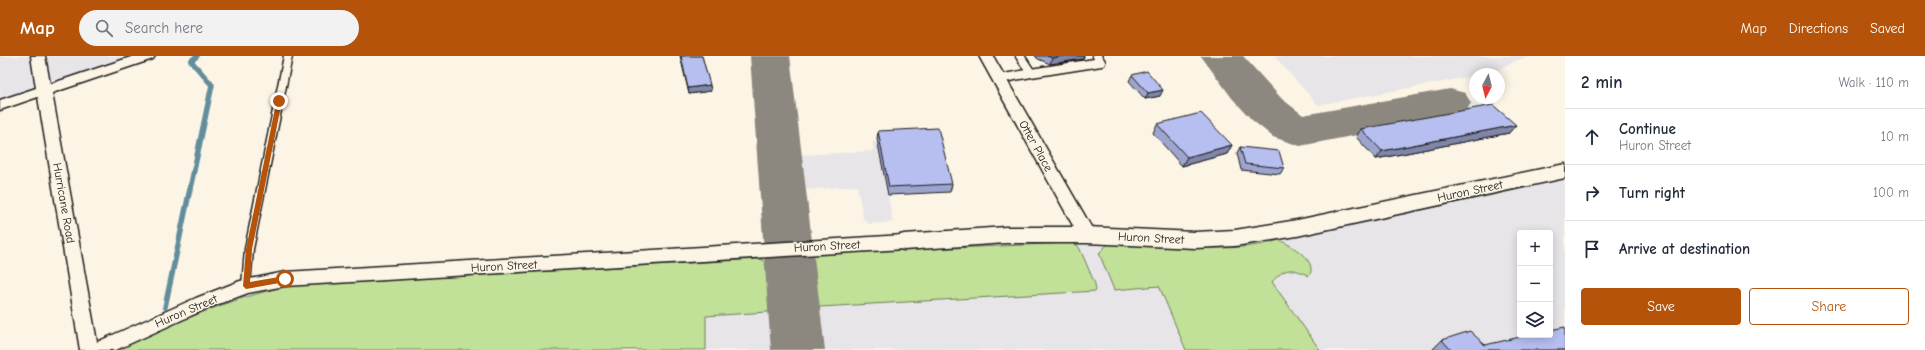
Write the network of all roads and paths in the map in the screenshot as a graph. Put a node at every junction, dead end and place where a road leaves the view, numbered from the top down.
1 (38, 56) edge
2 (148, 56) edge
3 (288, 56) edge
4 (986, 56) edge
5 (1020, 56) edge
6 (1097, 56) edge
7 (1031, 73) junction
8 (998, 79) junction
9 (45, 90) junction
10 (0, 105) edge
11 (1565, 171) edge
12 (1087, 235) junction
13 (904, 242) joint
14 (246, 286) junction
15 (89, 350) edge
16 (97, 350) edge

1 - 9 street, Hurricane Road
2 - 9 street
3 - 14 lane
4 - 8 street, Otter Place
5 - 7 lane
6 - 7 lane
7 - 8 lane
8 - 12 street, Otter Place
9 - 10 street
9 - 15 street, Hurricane Road
11 - 12 street, Huron Street
12 - 13 street, Huron Street
13 - 14 street, Huron Street
14 - 16 street, Huron Street

